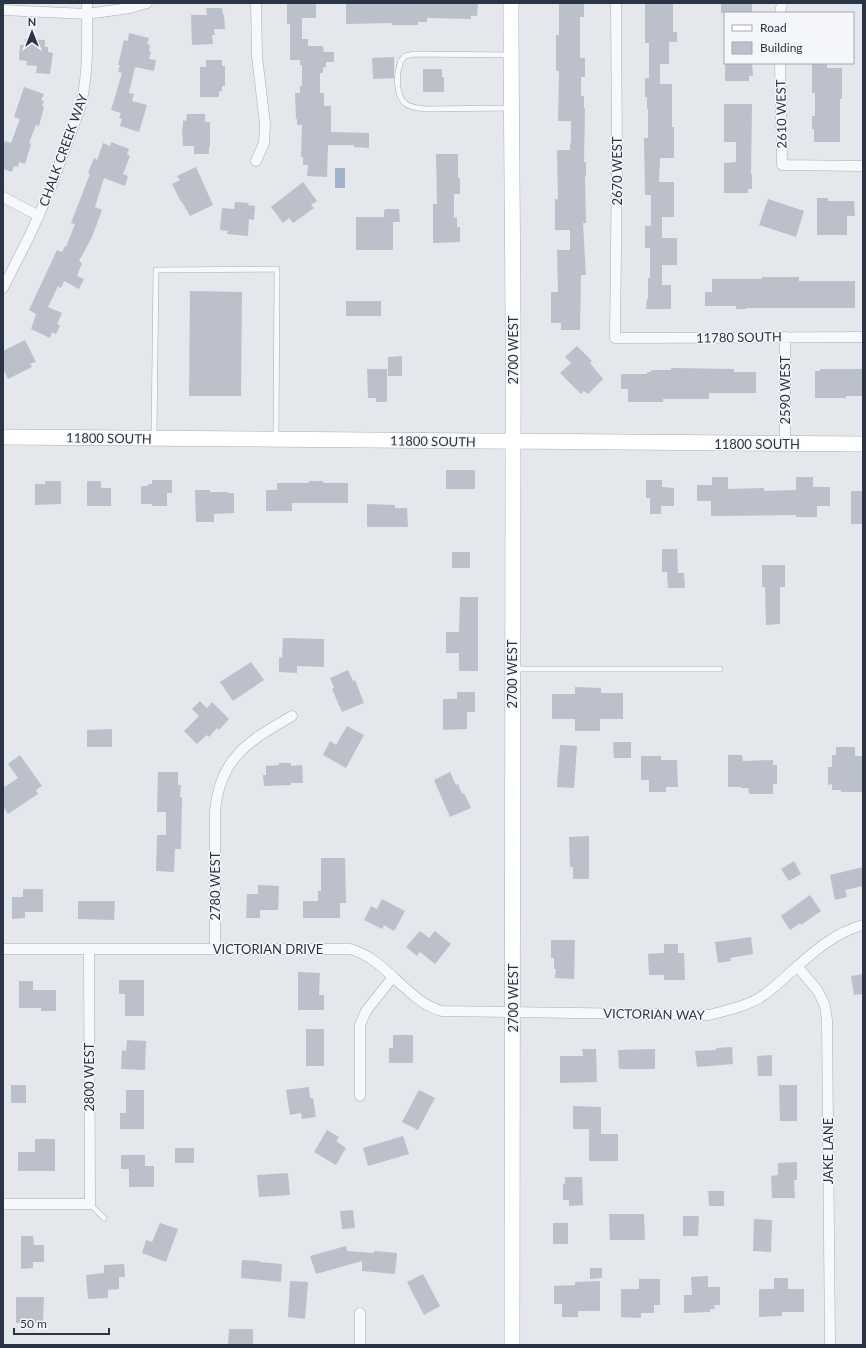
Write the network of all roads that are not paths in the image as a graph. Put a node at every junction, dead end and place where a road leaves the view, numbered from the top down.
1 (86, 3) edge
2 (147, 3) edge
3 (256, 3) edge
4 (511, 3) edge
5 (616, 3) edge
6 (3, 10) edge
7 (87, 14) junction
8 (511, 55) junction
9 (780, 64) edge
10 (512, 108) junction
11 (256, 161) dead end
12 (863, 166) edge
13 (3, 197) edge
14 (39, 216) junction
15 (3, 288) edge
16 (785, 337) junction
17 (863, 337) edge
18 (616, 338) joint
19 (3, 437) edge
20 (154, 438) junction
21 (276, 439) junction
22 (513, 442) junction
23 (785, 444) junction
24 (863, 444) edge
25 (512, 669) junction
26 (720, 669) dead end
27 (292, 716) dead end
28 (863, 925) edge
29 (3, 949) edge
30 (89, 949) junction
31 (215, 949) junction
32 (797, 966) junction
33 (393, 977) junction
34 (513, 1011) junction
35 (360, 1096) dead end
36 (3, 1204) edge
37 (90, 1204) junction
38 (104, 1218) dead end
39 (360, 1313) dead end
40 (360, 1345) edge
41 (512, 1345) edge
42 (830, 1345) edge

1 - 7 street, CHALK CREEK WAY
2 - 7 street
3 - 11 street
4 - 8 main road, 2700 WEST
5 - 18 street, 2670 WEST
6 - 7 street
7 - 14 street, CHALK CREEK WAY
8 - 10 main road, 2700 WEST
8 - 10 lane
9 - 12 street, 2610 WEST
10 - 22 main road, 2700 WEST
13 - 14 street
14 - 15 street, CHALK CREEK WAY
16 - 17 street, 11780 SOUTH
16 - 18 street, 11780 SOUTH
16 - 23 street, 2590 WEST
19 - 20 main road, 11800 SOUTH
20 - 21 main road, 11800 SOUTH
20 - 21 lane
21 - 22 main road, 11800 SOUTH
22 - 23 main road, 11800 SOUTH
22 - 25 main road, 2700 WEST
23 - 24 main road, 11800 SOUTH
25 - 26 lane
25 - 34 main road, 2700 WEST
27 - 31 street, 2780 WEST
28 - 32 street, VICTORIAN WAY
29 - 30 street, VICTORIAN DRIVE
30 - 31 street, VICTORIAN DRIVE
30 - 37 street, 2800 WEST
31 - 33 street, VICTORIAN DRIVE
32 - 34 street, VICTORIAN WAY
32 - 42 street, JAKE LANE
33 - 34 street, VICTORIAN DRIVE
33 - 35 street
34 - 41 main road, 2700 WEST
36 - 37 street
37 - 38 lane
39 - 40 street

